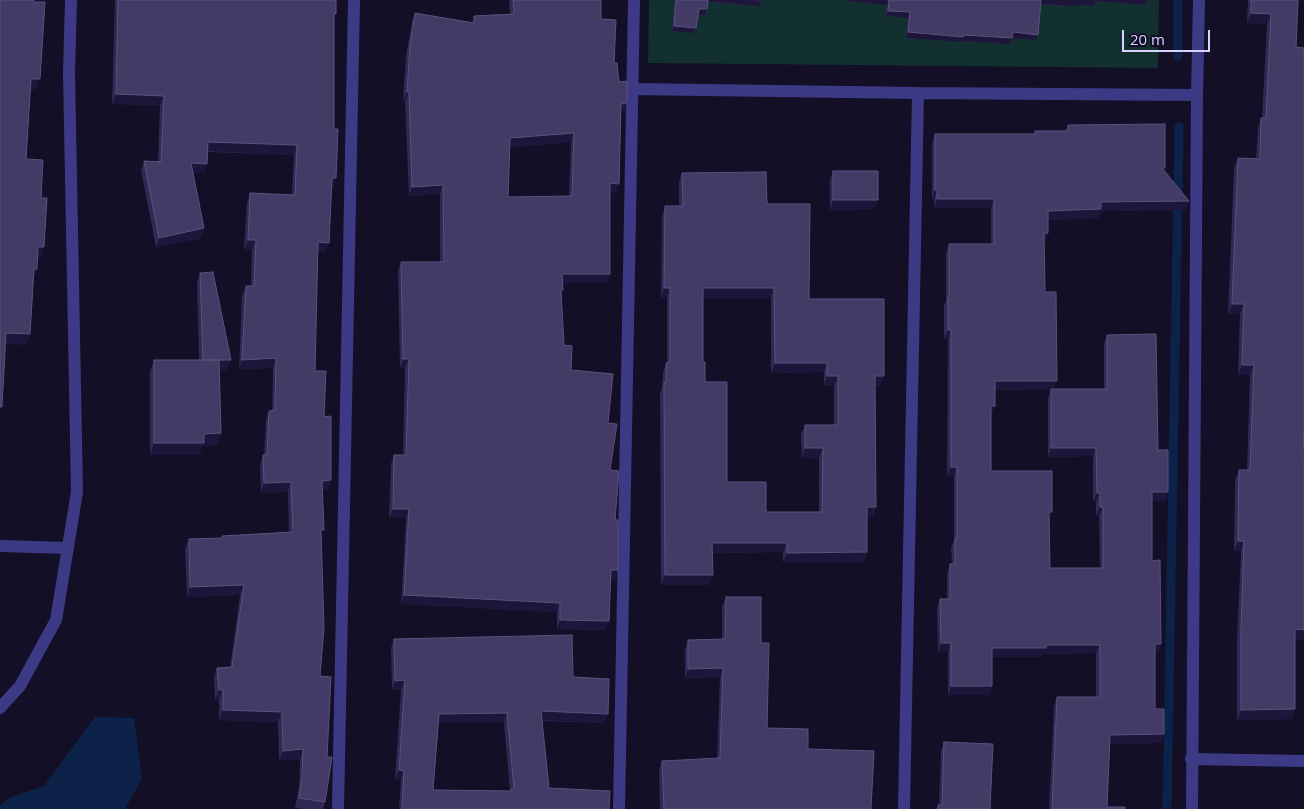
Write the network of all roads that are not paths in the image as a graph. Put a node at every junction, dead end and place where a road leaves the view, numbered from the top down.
1 (71, 0) edge
2 (354, 0) edge
3 (634, 0) edge
4 (1199, 0) edge
5 (633, 89) junction
6 (918, 93) junction
7 (1197, 95) junction
8 (0, 546) edge
9 (68, 548) junction
10 (0, 708) edge
11 (1191, 760) junction
12 (1304, 762) edge
13 (338, 809) edge
14 (619, 809) edge
15 (904, 809) edge
16 (1192, 809) edge

1 - 9 street
2 - 13 street
3 - 5 street
4 - 7 street
5 - 6 street
5 - 14 street
6 - 7 street
6 - 15 street
7 - 11 street
8 - 9 street
9 - 10 street
11 - 12 street
11 - 16 street

